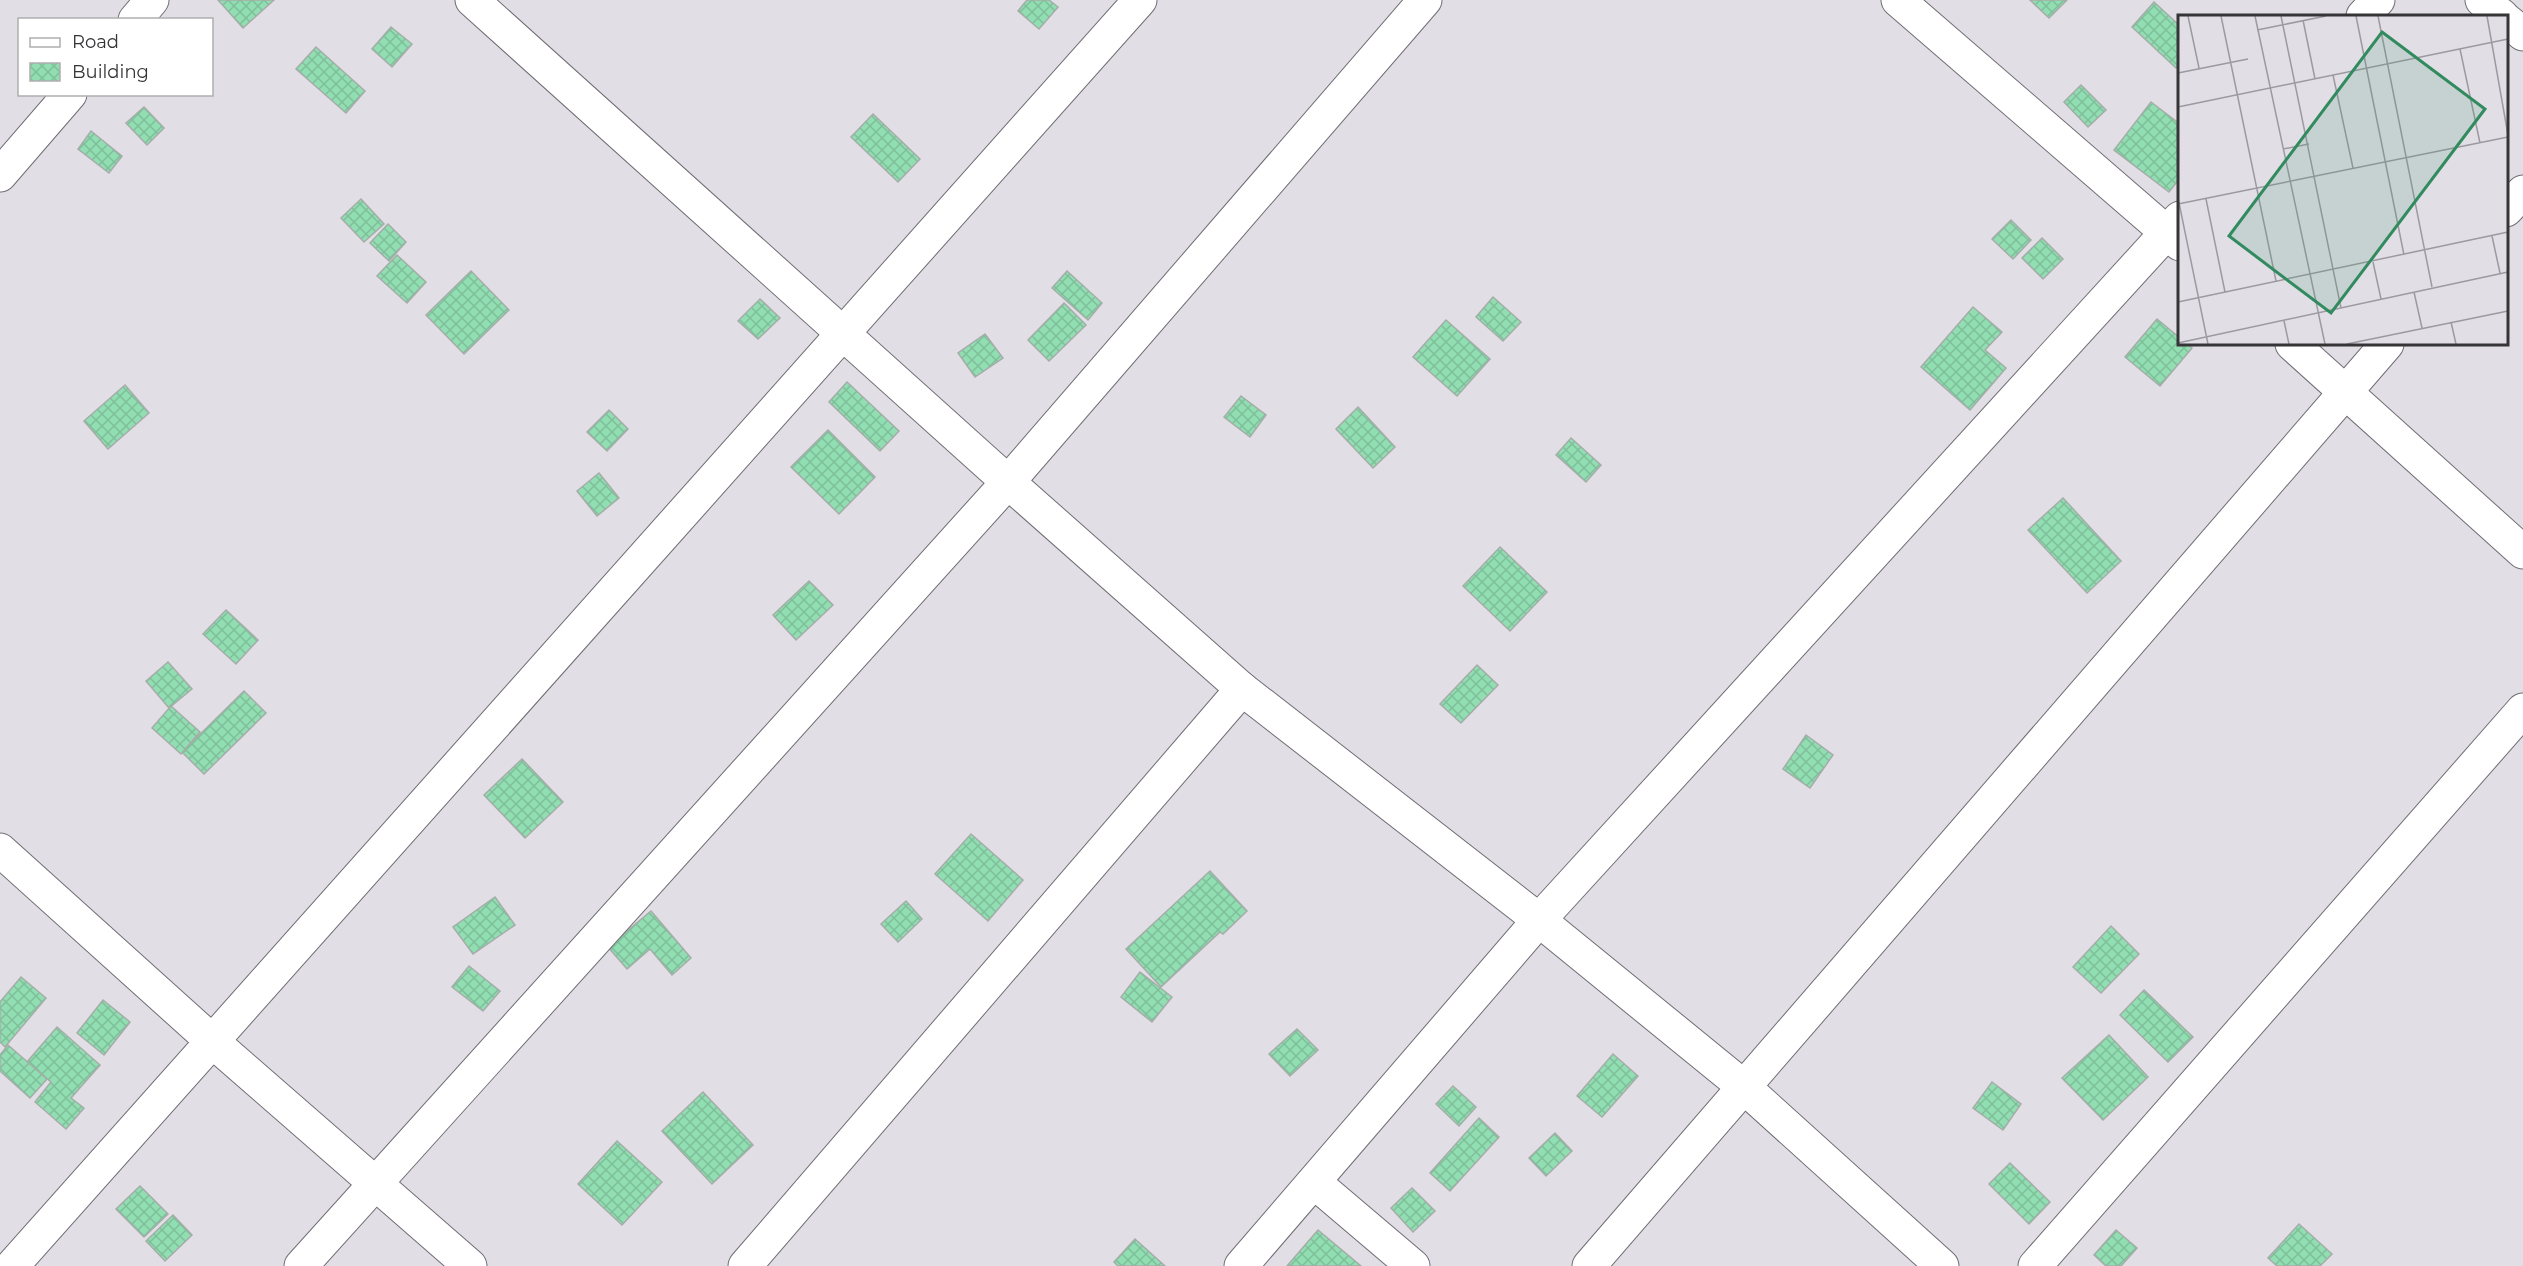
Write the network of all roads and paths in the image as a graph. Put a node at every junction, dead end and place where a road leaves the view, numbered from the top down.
1 (152, 0) edge
2 (472, 0) edge
3 (1140, 0) edge
4 (1425, 0) edge
5 (1898, 0) edge
6 (2378, 0) edge
7 (2482, 0) edge
8 (2364, 15) edge
9 (2501, 15) edge
10 (137, 18) edge
11 (2508, 22) edge
12 (2523, 34) edge
13 (68, 96) edge
14 (0, 176) edge
15 (2523, 192) edge
16 (2508, 208) edge
17 (2175, 231) edge
18 (842, 332) junction
19 (2293, 345) edge
20 (2386, 345) edge
21 (2345, 390) junction
22 (1008, 482) junction
23 (2523, 552) edge
24 (1242, 689) junction
25 (2523, 710) edge
26 (0, 850) edge
27 (1539, 920) junction
28 (212, 1041) junction
29 (1744, 1087) junction
30 (1314, 1182) junction
31 (374, 1183) junction
32 (12, 1266) edge
33 (301, 1266) edge
34 (470, 1266) edge
35 (746, 1266) edge
36 (1241, 1266) edge
37 (1413, 1266) edge
38 (1589, 1266) edge
39 (1942, 1266) edge
40 (2035, 1266) edge

1 - 10 street
2 - 18 street
3 - 18 street
4 - 22 street
5 - 17 street
6 - 8 street
7 - 9 street
11 - 12 street
13 - 14 street
15 - 16 street
17 - 27 street
18 - 22 street
18 - 28 street
19 - 21 street
20 - 21 street
21 - 23 street
21 - 29 street
22 - 24 street
22 - 31 street
24 - 27 street
24 - 35 street
25 - 40 street
26 - 28 street
27 - 29 street
27 - 30 street
28 - 31 street
28 - 32 street
29 - 38 street
29 - 39 street
30 - 36 street
30 - 37 street
31 - 33 street
31 - 34 street

